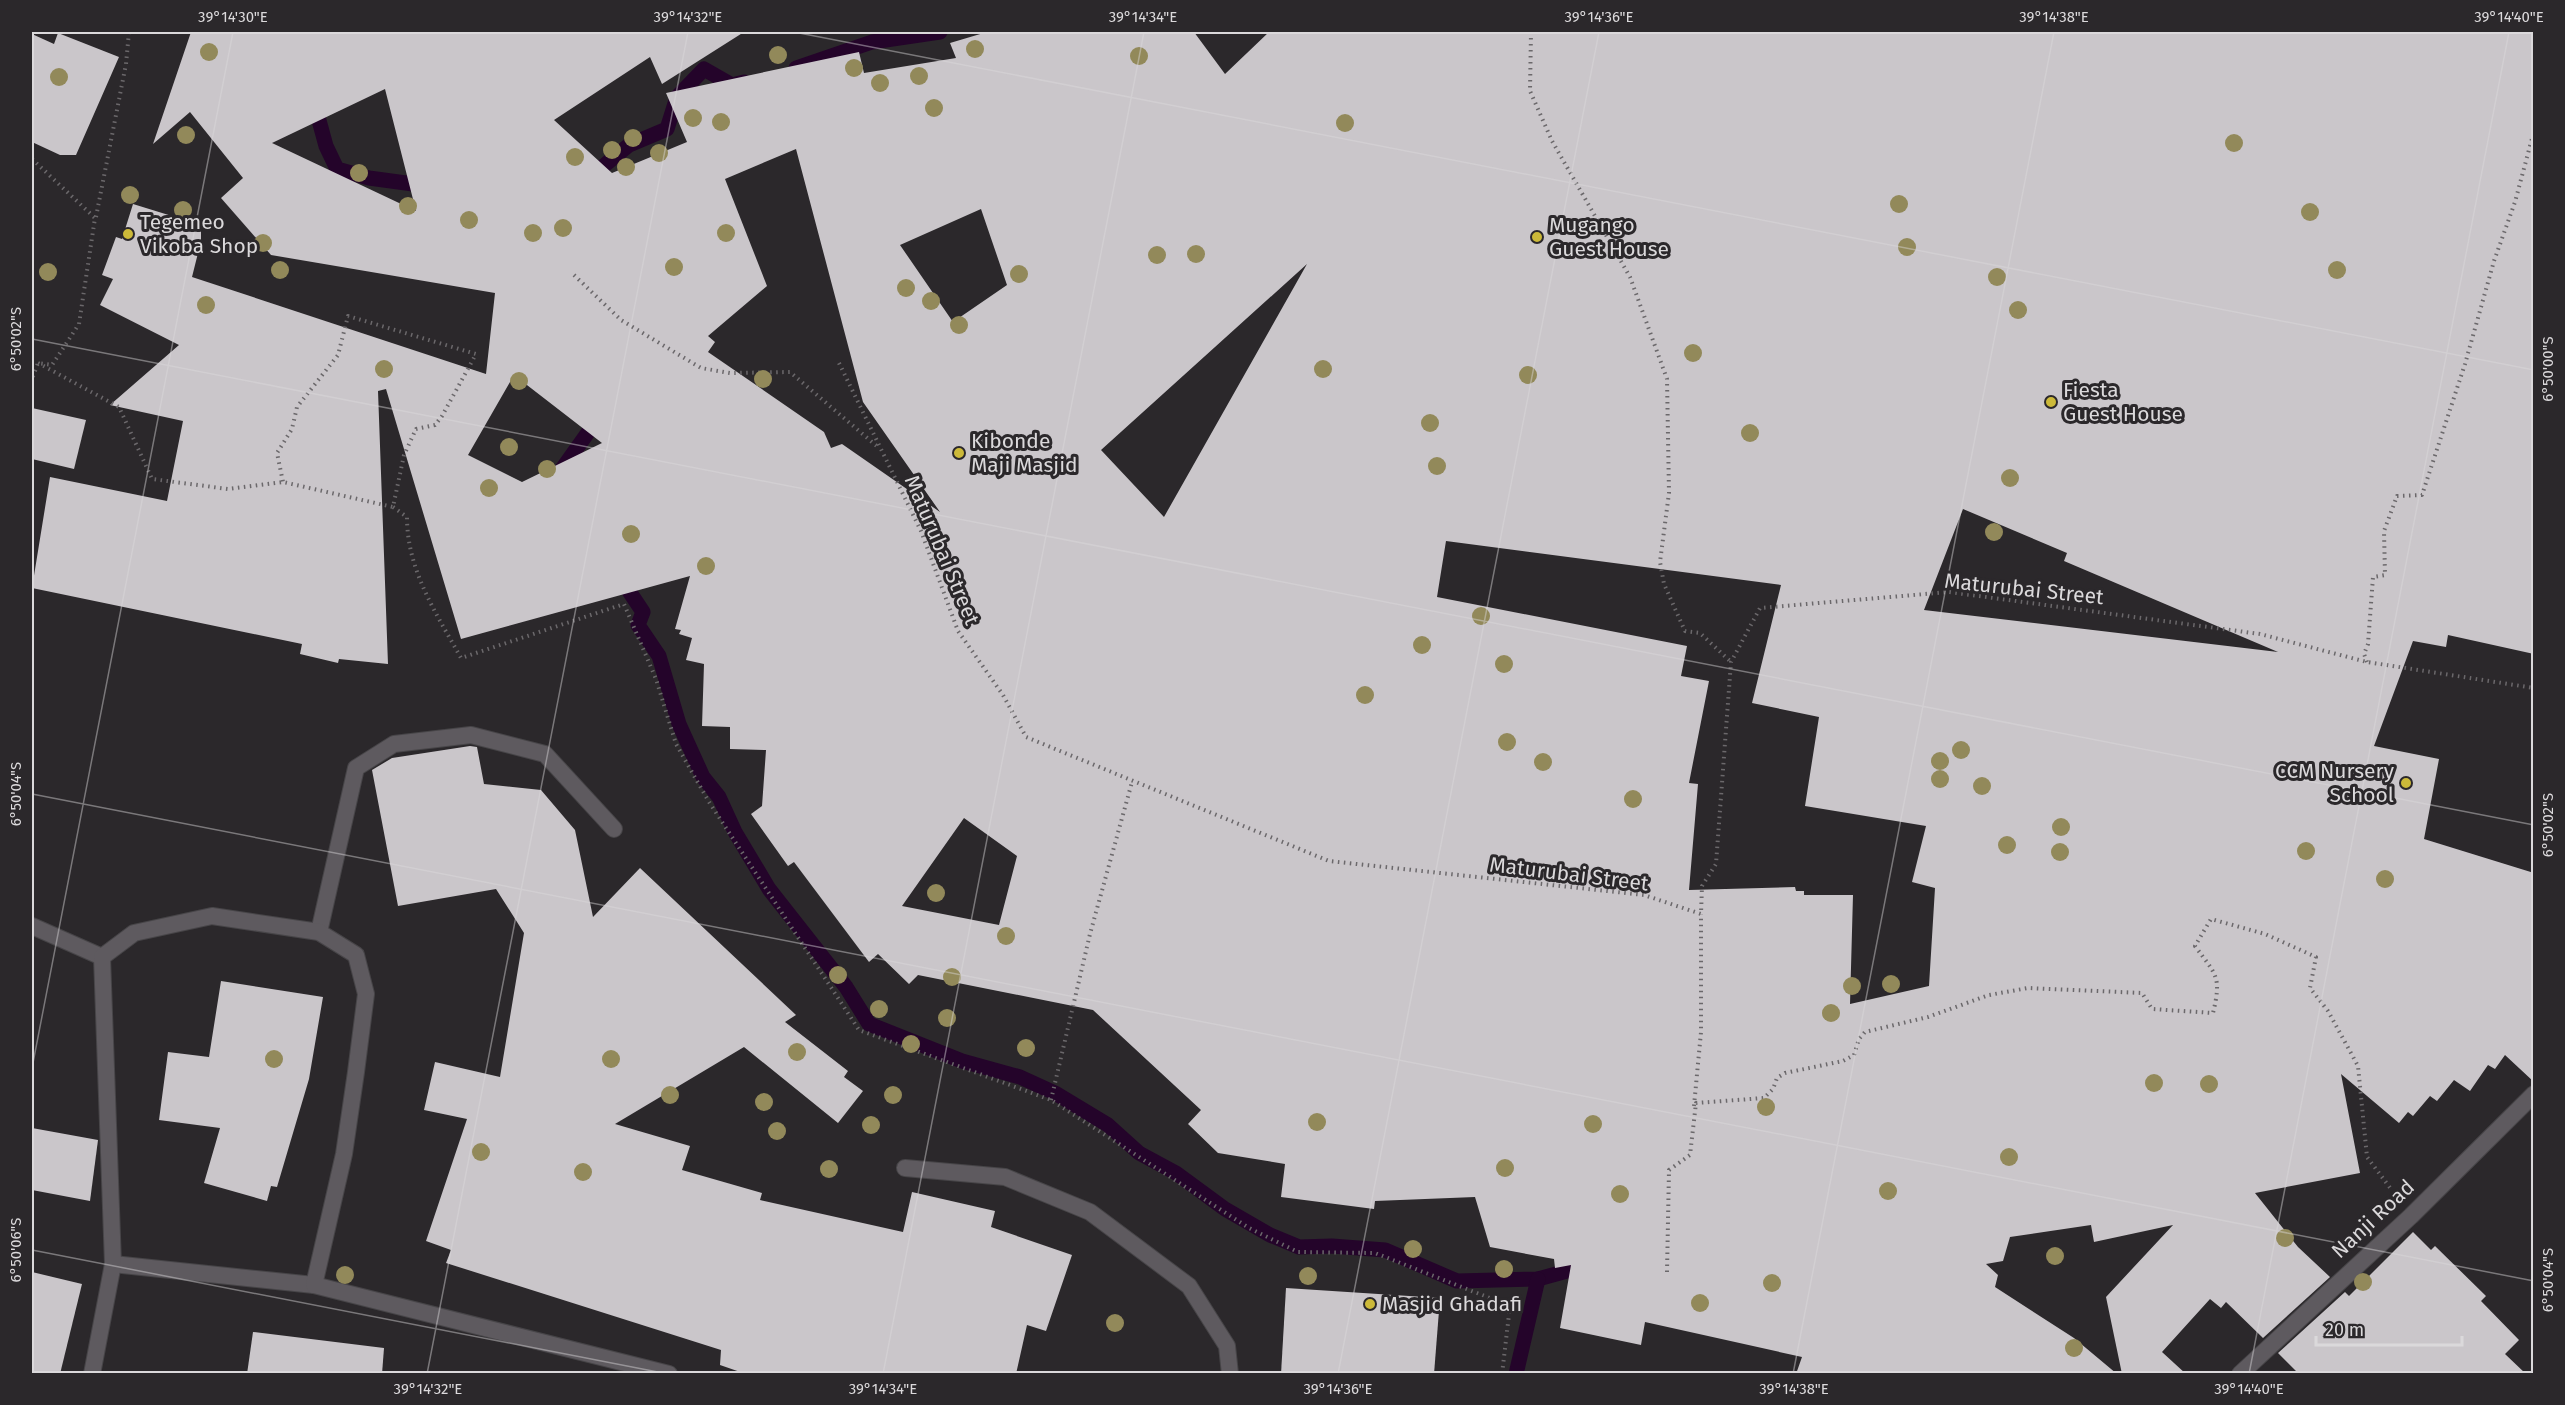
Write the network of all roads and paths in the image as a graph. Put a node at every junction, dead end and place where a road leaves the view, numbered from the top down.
1 (129, 32) edge
2 (1531, 32) edge
3 (2534, 131) edge
4 (32, 159) edge
5 (96, 218) junction
6 (574, 275) dead end
7 (38, 363) junction
8 (839, 363) dead end
9 (32, 379) edge
10 (882, 450) junction
11 (283, 482) junction
12 (393, 507) junction
13 (1731, 662) junction
14 (2367, 662) junction
15 (2534, 688) edge
16 (1132, 782) junction
17 (614, 829) dead end
18 (1701, 914) junction
19 (32, 926) edge
20 (319, 932) junction
21 (102, 957) junction
22 (2534, 1094) edge
23 (1051, 1100) junction
24 (1690, 1155) junction
25 (905, 1168) dead end
26 (2411, 1216) junction
27 (113, 1264) junction
28 (1667, 1272) dead end
29 (314, 1285) junction
30 (92, 1374) edge
31 (669, 1374) edge
32 (1230, 1374) edge
33 (1502, 1374) edge
34 (2240, 1374) edge

1 - 5 path
2 - 13 path
3 - 14 path
4 - 5 path
5 - 7 path
6 - 10 path
7 - 9 path
7 - 11 path
8 - 10 path, Maturubai Street
10 - 16 path, Maturubai Street
11 - 12 path
11 - 12 path
12 - 23 path
13 - 14 path, Maturubai Street
13 - 18 path, Maturubai Street
14 - 15 path, Maturubai Street
16 - 18 path, Maturubai Street
16 - 23 path
17 - 20 street
18 - 24 path
19 - 21 street
20 - 21 street
20 - 29 street
21 - 27 street
22 - 26 street, Nanji Road
23 - 33 path
24 - 26 path
24 - 28 path
25 - 32 street
26 - 34 street, Nanji Road
27 - 29 street
27 - 30 street
29 - 31 street

